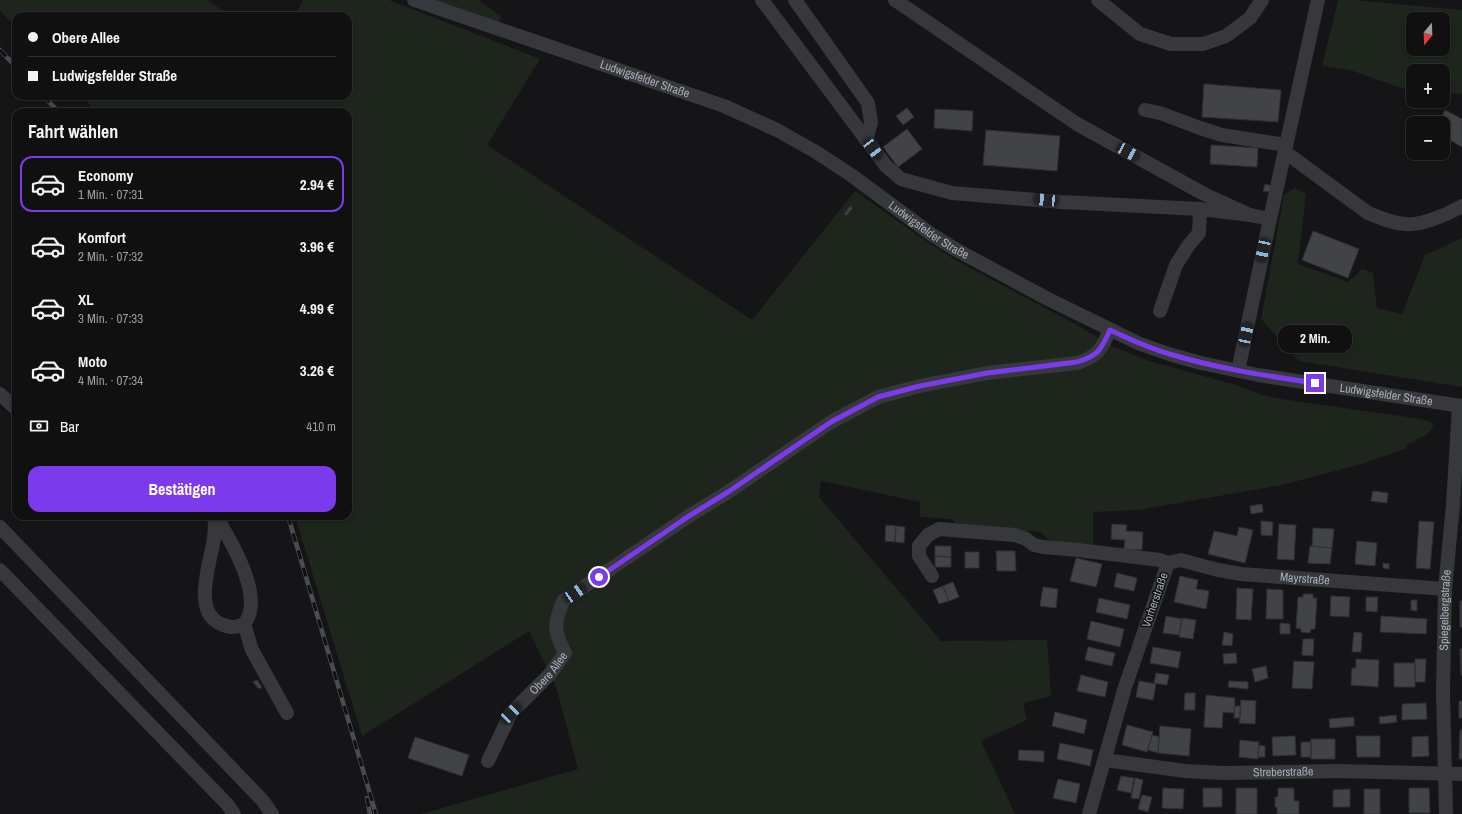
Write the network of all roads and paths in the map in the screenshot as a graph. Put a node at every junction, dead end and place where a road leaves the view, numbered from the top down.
1 (414, 0) edge
2 (762, 0) edge
3 (795, 0) edge
4 (895, 0) edge
5 (1098, 0) edge
6 (1262, 0) edge
7 (1318, 0) edge
8 (1145, 110) dead end
9 (866, 140) junction
10 (1286, 149) junction
11 (1462, 206) edge
12 (1200, 209) junction
13 (1250, 215) junction
14 (1270, 219) junction
15 (1160, 311) dead end
16 (1110, 330) junction
17 (1238, 371) junction
18 (0, 394) edge
19 (12, 405) edge
20 (1460, 406) edge
21 (1458, 505) edge
22 (215, 520) edge
23 (217, 520) edge
24 (0, 527) edge
25 (1168, 563) junction
26 (0, 570) edge
27 (932, 576) dead end
28 (1445, 589) junction
29 (244, 624) junction
30 (287, 713) dead end
31 (1105, 760) junction
32 (488, 761) dead end
33 (1445, 774) junction
34 (1462, 774) edge
35 (234, 814) edge
36 (272, 814) edge
37 (1089, 814) edge
38 (1446, 814) edge

1 - 16 street, Ludwigsfelder Straße
2 - 9 street
3 - 9 street
4 - 13 street
5 - 6 street
7 - 10 street
8 - 10 street
9 - 12 street
10 - 11 street
10 - 14 street
12 - 13 street
12 - 15 street
13 - 14 street
14 - 17 street
16 - 17 street, Ludwigsfelder Straße
16 - 32 street, Obere Allee
17 - 20 street, Ludwigsfelder Straße
18 - 19 street
20 - 21 street, Spiegelbergstraße
21 - 28 street, Spiegelbergstraße
22 - 29 street
23 - 29 street
24 - 36 street
25 - 27 street, Vorherstraße
25 - 28 street, Mayrstraße
25 - 31 street, Vorherstraße
26 - 35 street
28 - 33 street, Spiegelbergstraße
29 - 30 street
31 - 33 street, Streberstraße
31 - 37 street, Vorherstraße
33 - 34 street, Streberstraße
33 - 38 street, Spiegelbergstraße

